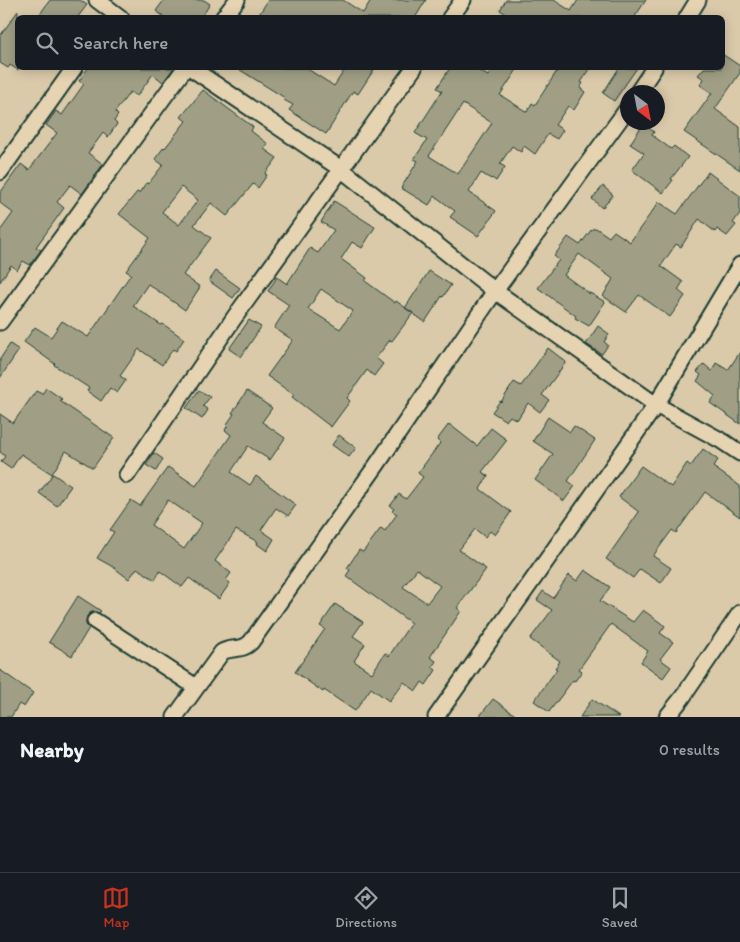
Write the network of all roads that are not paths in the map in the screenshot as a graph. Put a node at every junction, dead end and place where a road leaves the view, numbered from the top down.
1 (97, 0) edge
2 (237, 0) edge
3 (463, 0) edge
4 (698, 0) edge
5 (113, 15) edge
6 (225, 15) edge
7 (452, 15) edge
8 (689, 15) edge
9 (73, 70) edge
10 (184, 70) edge
11 (195, 70) edge
12 (413, 70) edge
13 (653, 70) edge
14 (643, 85) edge
15 (620, 119) edge
16 (341, 168) junction
17 (0, 172) edge
18 (740, 265) edge
19 (496, 291) junction
20 (0, 322) edge
21 (656, 405) junction
22 (740, 453) edge
23 (127, 475) dead end
24 (740, 613) edge
25 (95, 621) dead end
26 (196, 687) junction
27 (175, 717) edge
28 (436, 717) edge
29 (666, 717) edge

1 - 5 street
2 - 6 street
3 - 7 street
4 - 8 street
9 - 17 street
10 - 20 street
11 - 16 street
12 - 16 street
13 - 14 street
15 - 19 street
16 - 19 street
16 - 23 street
18 - 21 street
19 - 21 street
19 - 26 street
21 - 22 street
21 - 28 street
24 - 29 street
25 - 26 street
26 - 27 street

